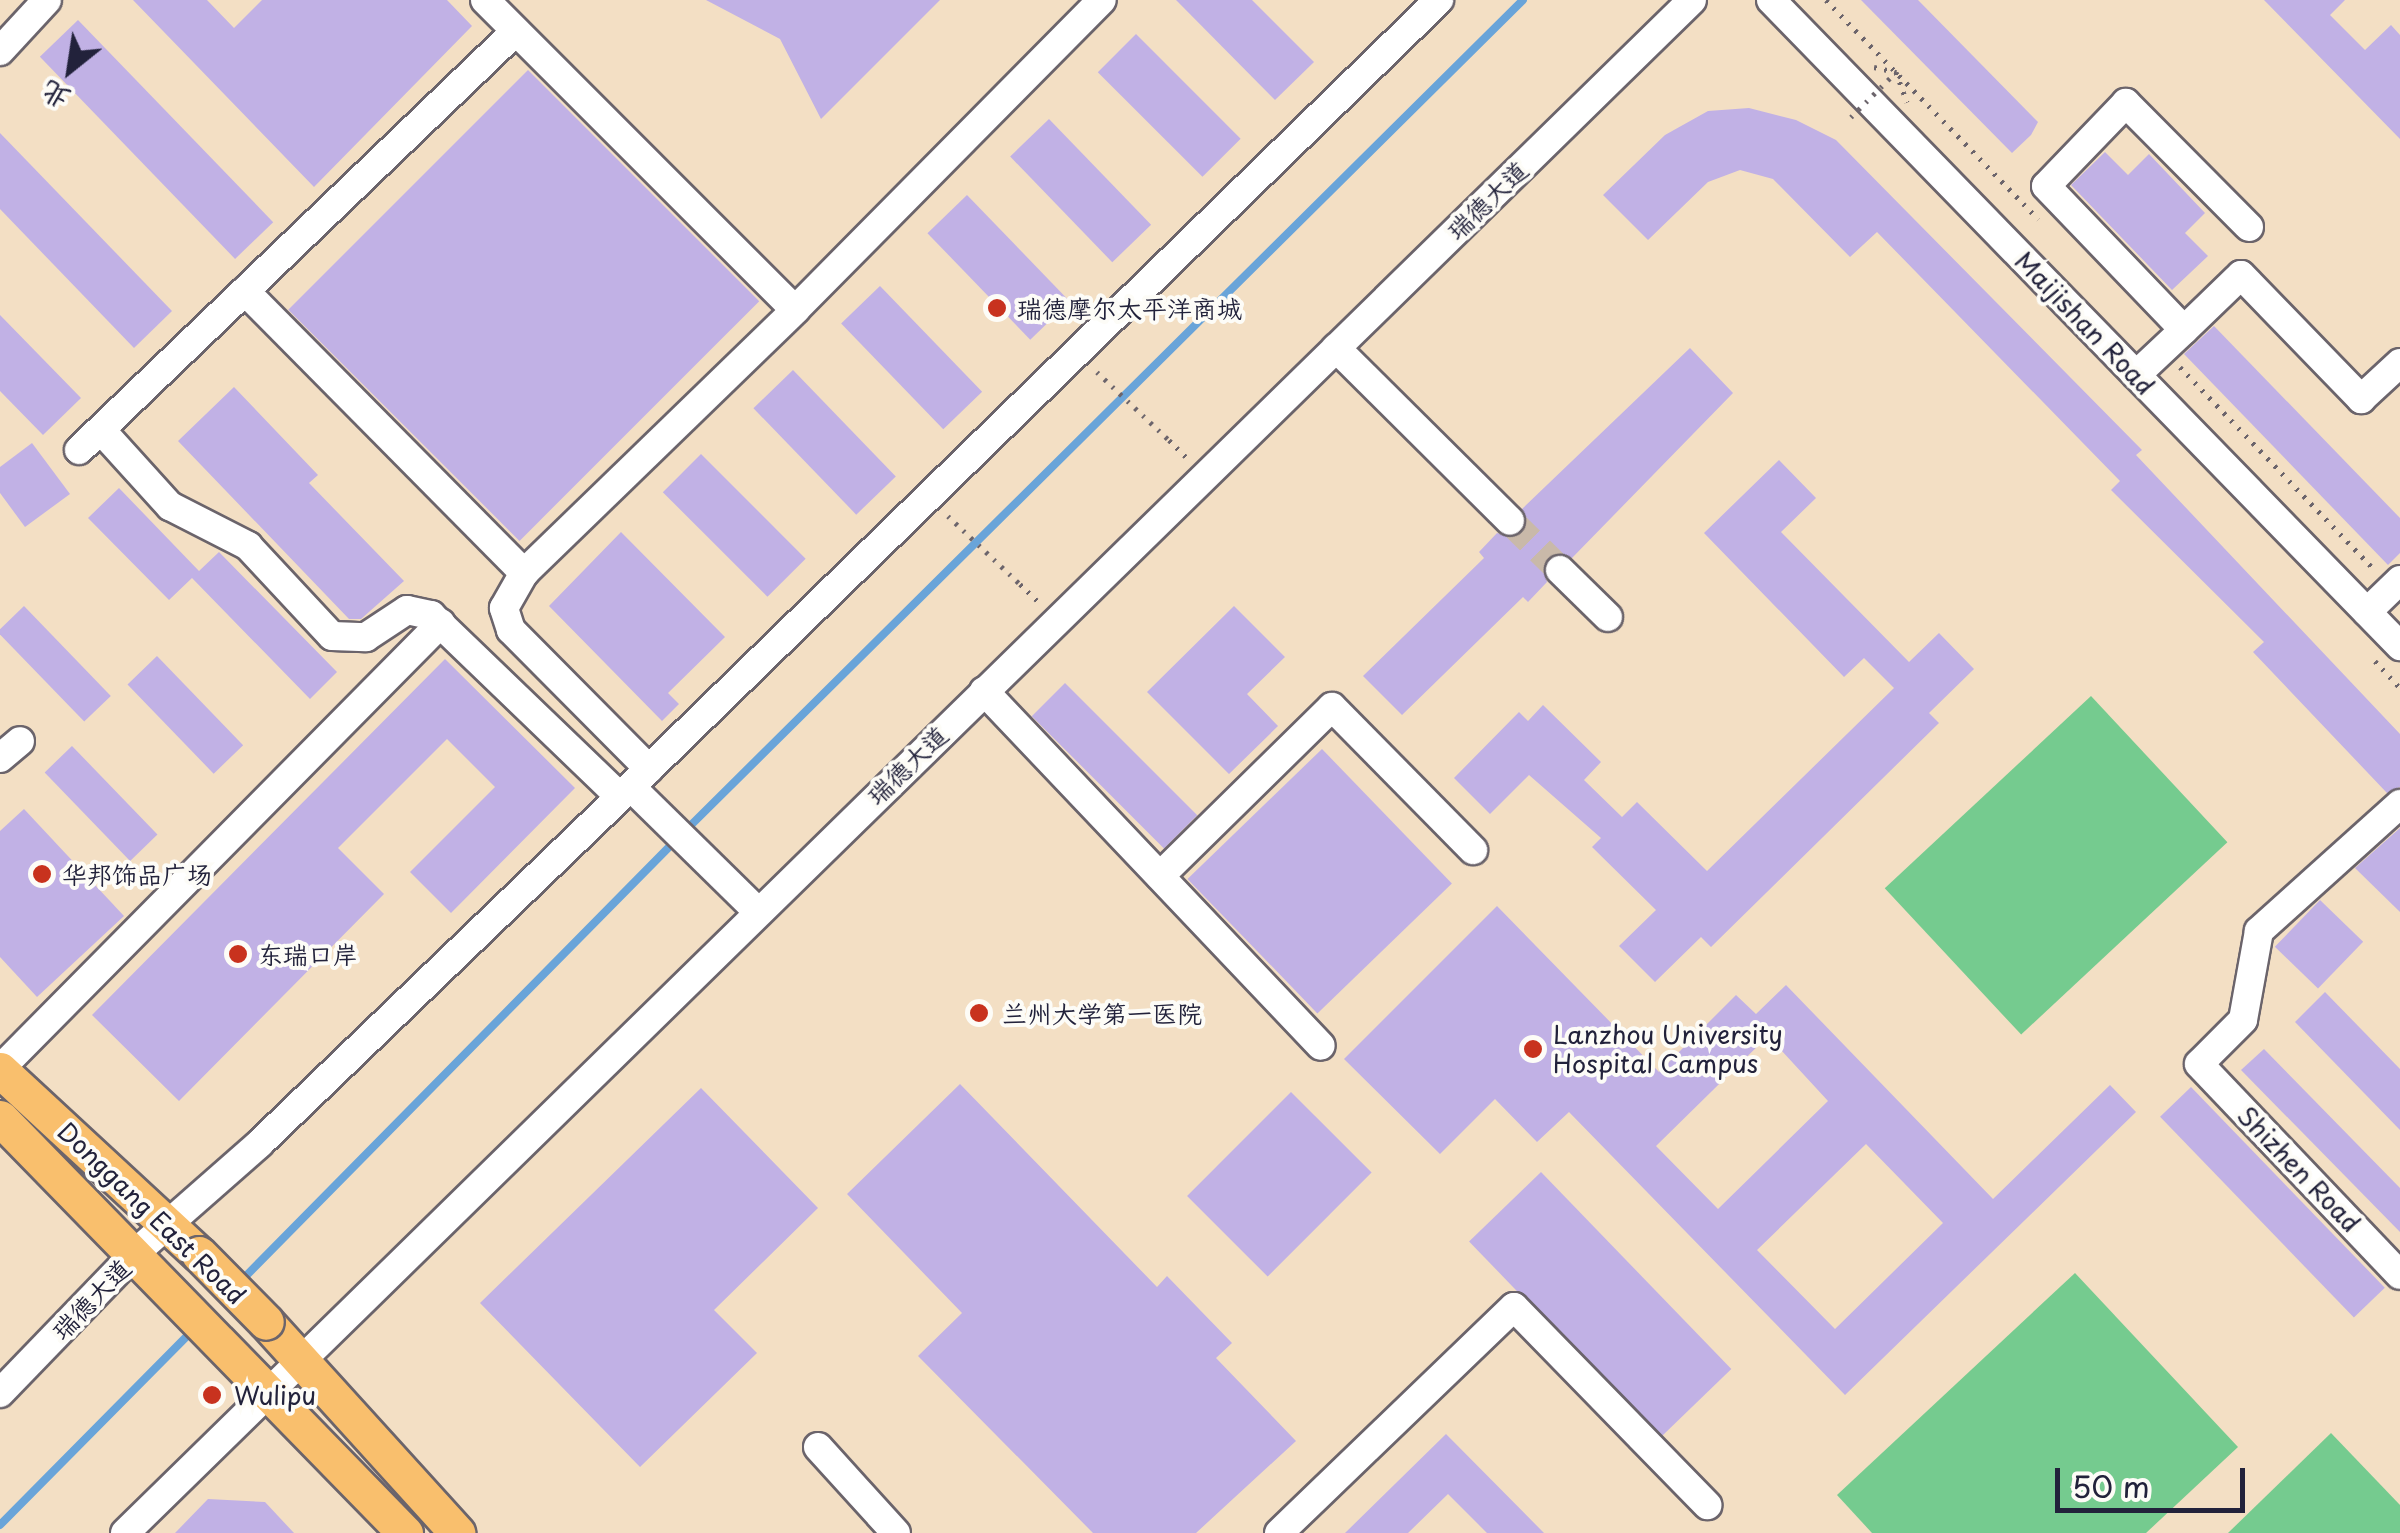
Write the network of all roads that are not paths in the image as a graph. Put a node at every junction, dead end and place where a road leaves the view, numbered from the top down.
1 (47, 0) edge
2 (485, 0) edge
3 (1102, 0) edge
4 (1439, 0) edge
5 (1692, 0) edge
6 (1771, 0) edge
7 (516, 31) junction
8 (0, 51) edge
9 (2249, 227) dead end
10 (245, 291) junction
11 (795, 310) junction
12 (2184, 330) junction
13 (1336, 348) junction
14 (2400, 364) edge
15 (2136, 375) junction
16 (101, 430) junction
17 (79, 450) dead end
18 (1510, 521) tunnel mouth
19 (1560, 570) tunnel mouth
20 (524, 573) junction
21 (2400, 580) edge
22 (2367, 612) junction
23 (1608, 617) dead end
24 (441, 623) junction
25 (2400, 646) edge
26 (984, 690) junction
27 (634, 784) junction
28 (2400, 804) edge
29 (1474, 850) dead end
30 (1160, 876) junction
31 (758, 912) junction
32 (1321, 1046) dead end
33 (0, 1069) edge
34 (0, 1118) edge
35 (170, 1224) junction
36 (145, 1266) junction
37 (2400, 1275) edge
38 (301, 1359) junction
39 (269, 1388) junction
40 (0, 1393) edge
41 (818, 1447) dead end
42 (1707, 1504) dead end
43 (125, 1533) edge
44 (405, 1533) edge
45 (457, 1533) edge
46 (896, 1533) edge
47 (1279, 1533) edge

1 - 8 street
2 - 7 street
3 - 11 street
4 - 27 street, 瑞德大道
5 - 13 street, 瑞德大道
6 - 15 street, Maijishan Road
7 - 10 street
7 - 11 street
9 - 12 street
10 - 16 street
10 - 20 street
11 - 20 street
12 - 14 street
12 - 15 street
13 - 18 street
13 - 26 street, 瑞德大道
15 - 22 street, Maijishan Road
16 - 17 street
16 - 24 street
19 - 23 street
20 - 27 street
21 - 22 street
22 - 25 street, Maijishan Road
24 - 27 street
24 - 33 street
26 - 30 street
26 - 31 street, 瑞德大道
27 - 31 street
27 - 35 street, 瑞德大道
28 - 37 street, Shizhen Road
29 - 30 street
30 - 32 street
31 - 38 street, 瑞德大道
33 - 35 main road, Donggang East Road
34 - 36 main road, Donggang East Road
35 - 36 street, 瑞德大道
35 - 38 main road, Donggang East Road, bridge
36 - 39 main road, Donggang East Road
36 - 40 street, 瑞德大道
38 - 39 street, 瑞德大道
38 - 45 main road, Donggang East Road
39 - 43 street, 瑞德大道
39 - 44 main road, Donggang East Road
41 - 46 street
42 - 47 street

